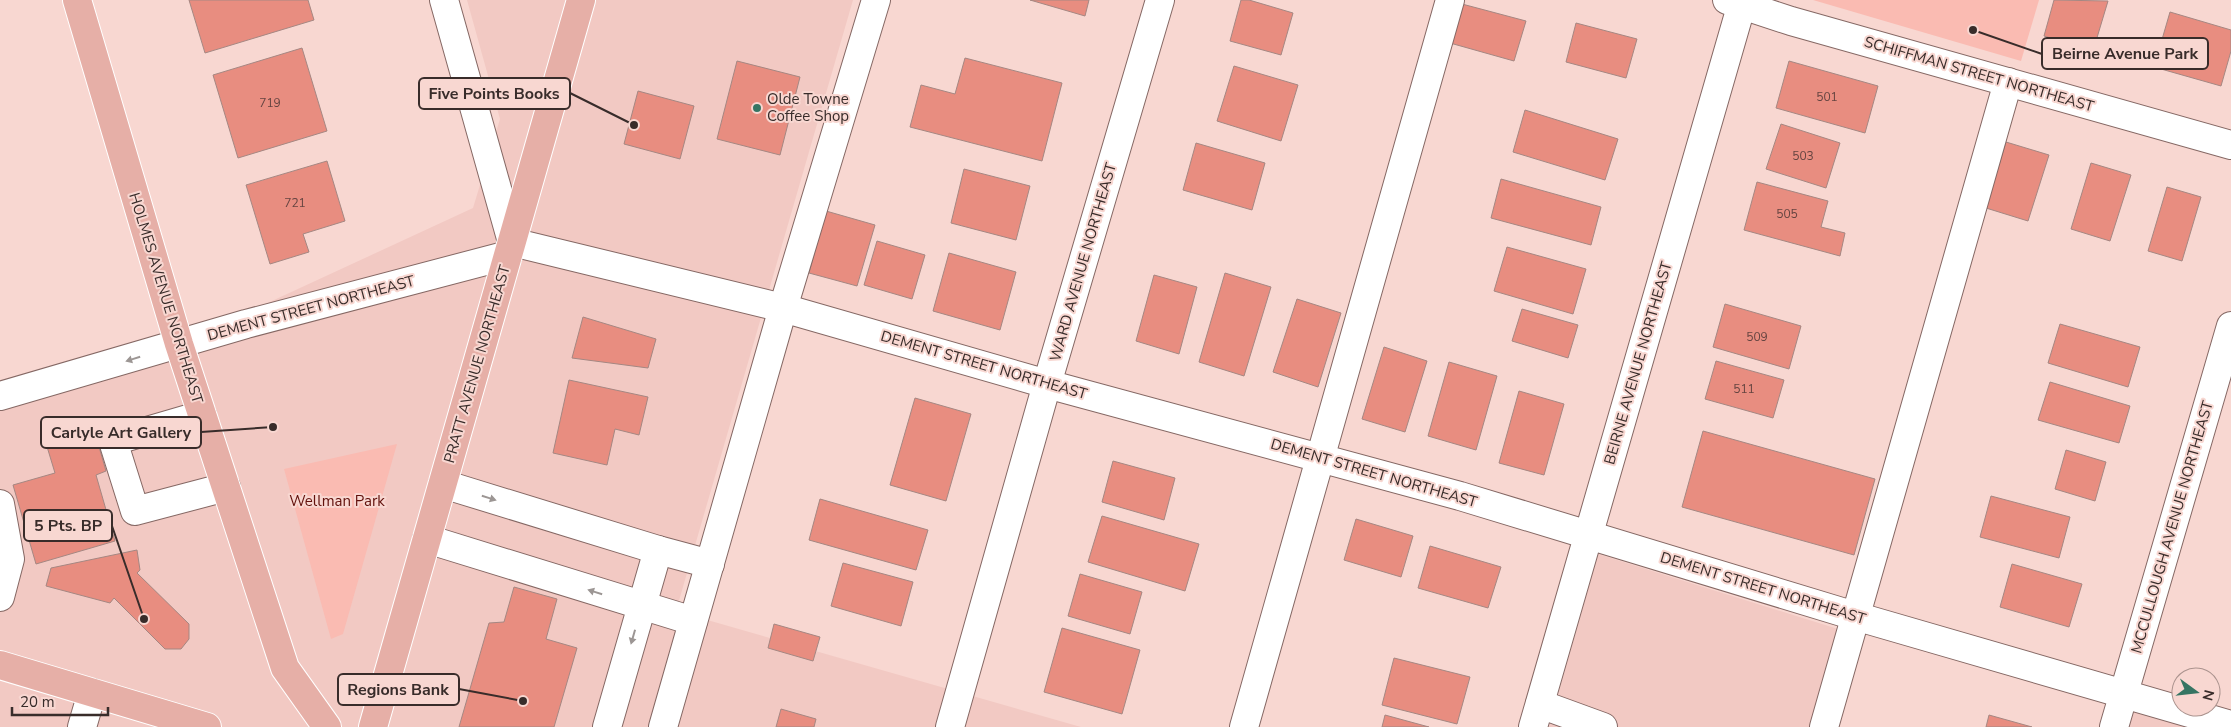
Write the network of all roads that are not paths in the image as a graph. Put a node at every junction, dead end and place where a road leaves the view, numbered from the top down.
1 (77, 0) edge
2 (444, 0) edge
3 (581, 0) edge
4 (876, 0) edge
5 (1160, 0) edge
6 (1450, 0) edge
7 (1737, 2) edge
8 (2008, 82) junction
9 (2231, 145) edge
10 (510, 249) junction
11 (783, 308) junction
12 (2231, 326) edge
13 (179, 344) junction
14 (1046, 384) junction
15 (0, 396) edge
16 (202, 415) junction
17 (1321, 457) junction
18 (443, 484) junction
19 (226, 486) junction
20 (0, 504) edge
21 (1588, 536) junction
22 (427, 539) junction
23 (658, 550) junction
24 (710, 564) junction
25 (0, 597) edge
26 (642, 607) junction
27 (1855, 616) junction
28 (693, 621) junction
29 (0, 665) edge
30 (92, 693) junction
31 (2124, 694) junction
32 (1537, 715) edge
33 (2231, 725) edge
34 (82, 727) edge
35 (207, 727) edge
36 (327, 727) edge
37 (373, 727) edge
38 (607, 727) edge
39 (663, 727) edge
40 (950, 727) edge
41 (1244, 727) edge
42 (1603, 727) edge
43 (1824, 727) edge
44 (2114, 727) edge

1 - 13 main road, HOLMES AVENUE NORTHEAST
2 - 10 street
3 - 10 main road, PRATT AVENUE NORTHEAST
4 - 11 street
5 - 14 street, WARD AVENUE NORTHEAST
6 - 17 street
7 - 8 street, SCHIFFMAN STREET NORTHEAST
7 - 21 street, BEIRNE AVENUE NORTHEAST
8 - 9 street, SCHIFFMAN STREET NORTHEAST
8 - 27 street
10 - 11 street, DEMENT STREET NORTHEAST
10 - 13 street, DEMENT STREET NORTHEAST
10 - 18 main road, PRATT AVENUE NORTHEAST
11 - 14 street, DEMENT STREET NORTHEAST
11 - 24 street
12 - 31 street, MCCULLOUGH AVENUE NORTHEAST
13 -> 15 street, DEMENT STREET NORTHEAST
13 - 16 main road, HOLMES AVENUE NORTHEAST
14 - 17 street, DEMENT STREET NORTHEAST
14 - 40 street, WARD AVENUE NORTHEAST
16 - 19 main road, HOLMES AVENUE NORTHEAST
16 - 19 street
17 - 21 street, DEMENT STREET NORTHEAST
17 - 41 street
18 - 22 main road, PRATT AVENUE NORTHEAST
18 -> 23 street
19 - 36 main road, HOLMES AVENUE NORTHEAST
20 - 25 street
21 - 27 street, DEMENT STREET NORTHEAST
21 - 32 street, BEIRNE AVENUE NORTHEAST
26 -> 22 street
22 - 37 main road, PRATT AVENUE NORTHEAST
23 - 24 street
23 - 26 street
24 - 28 street
26 - 28 street
26 -> 38 street
27 - 31 street, DEMENT STREET NORTHEAST
27 - 43 street
28 - 39 street
29 - 30 main road
30 - 34 street
30 - 35 main road
31 - 33 street, DEMENT STREET NORTHEAST
31 - 44 street, MCCULLOUGH AVENUE NORTHEAST
32 - 42 street

